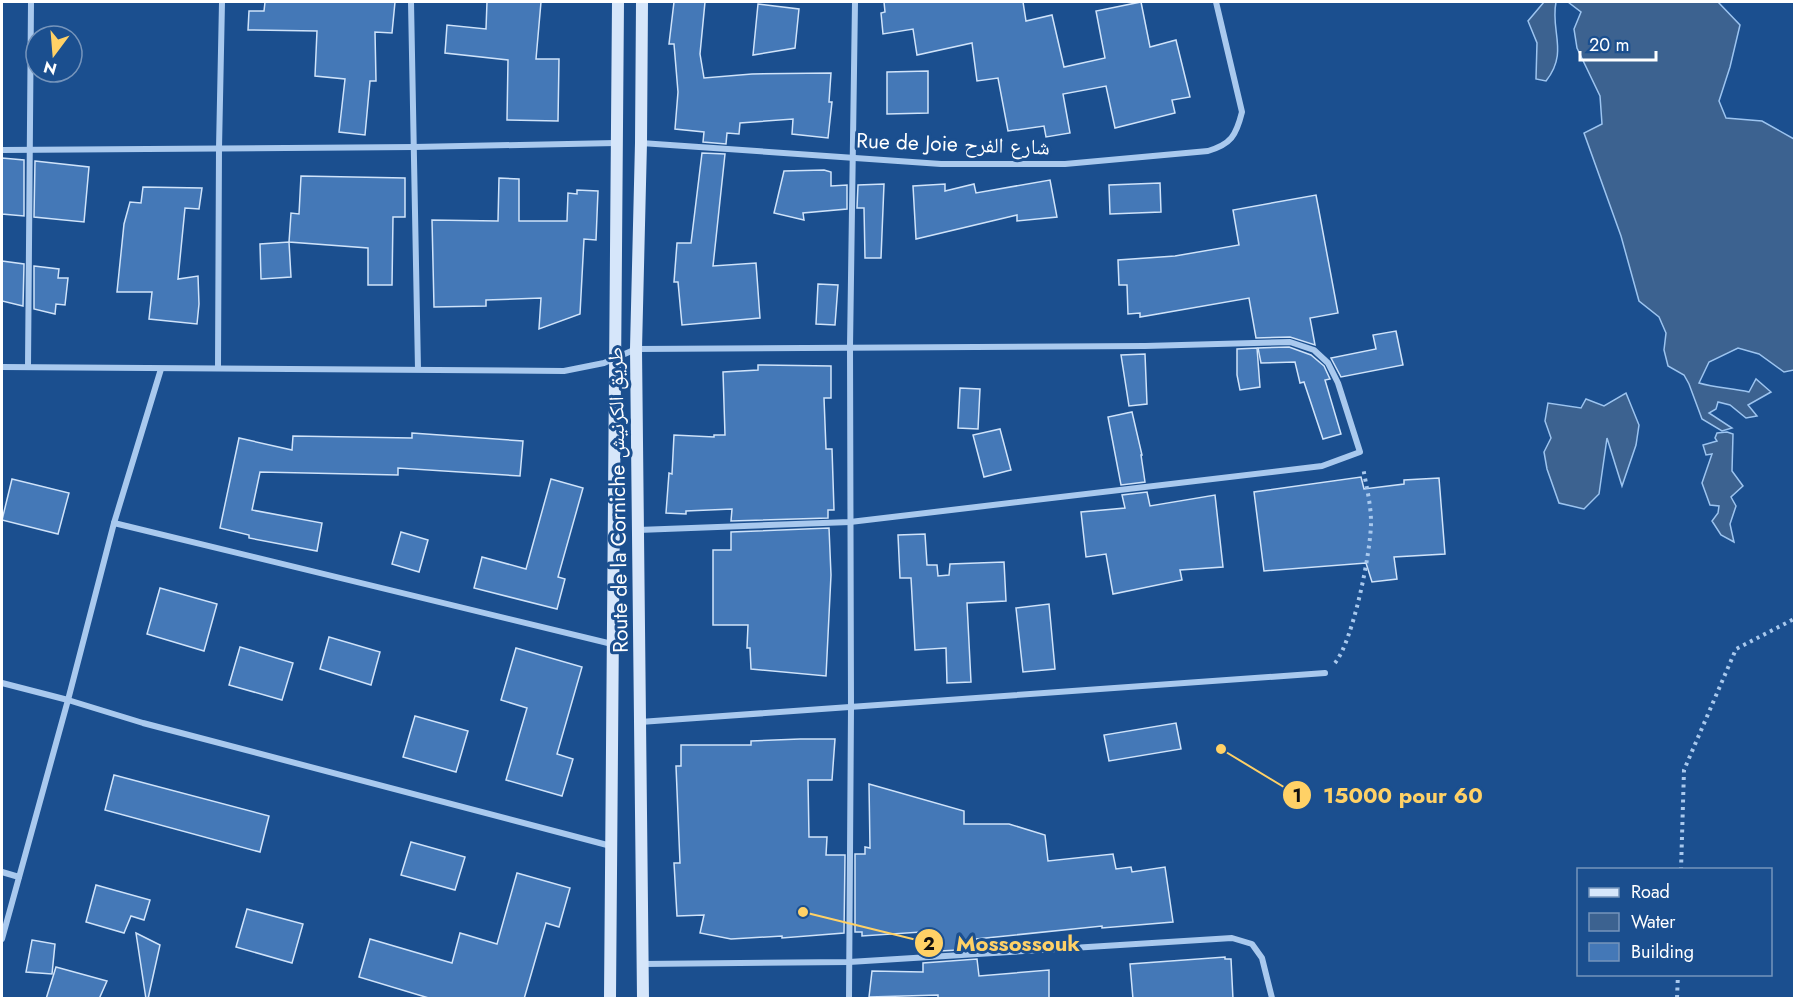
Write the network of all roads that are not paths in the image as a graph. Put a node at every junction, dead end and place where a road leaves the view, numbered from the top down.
1 (31, 2) edge
2 (222, 2) edge
3 (411, 2) edge
4 (618, 2) edge
5 (642, 2) edge
6 (855, 2) edge
7 (1216, 2) edge
8 (616, 143) junction
9 (641, 143) junction
10 (414, 147) junction
11 (219, 148) junction
12 (2, 150) edge
13 (29, 150) junction
14 (852, 157) junction
15 (850, 347) junction
16 (636, 349) junction
17 (616, 358) junction
18 (27, 367) junction
19 (2, 368) edge
20 (218, 368) junction
21 (161, 369) junction
22 (418, 369) junction
23 (850, 522) junction
24 (114, 523) junction
25 (638, 530) junction
26 (613, 644) junction
27 (1325, 672) road end
28 (2, 684) edge
29 (68, 700) junction
30 (851, 708) junction
31 (640, 722) junction
32 (612, 847) junction
33 (2, 872) edge
34 (19, 877) junction
35 (2, 939) edge
36 (849, 962) junction
37 (642, 964) junction
38 (610, 999) edge
39 (643, 999) edge
40 (849, 999) edge
41 (1272, 999) edge

1 - 13 street
2 - 11 street
3 - 10 street
4 - 8 street, Route de la Corniche طريق الكرنيش
5 - 9 street, Route de la Corniche طريق الكرنيش
6 - 14 street
7 - 14 street, Rue de Joie شارع الفرح
8 - 10 street
8 - 17 street, Route de la Corniche طريق الكرنيش
9 - 14 street, Rue de Joie شارع الفرح
9 - 16 street, Route de la Corniche طريق الكرنيش
10 - 11 street
10 - 22 street
11 - 13 street
11 - 20 street
12 - 13 street
13 - 18 street
14 - 15 street
15 - 16 street
15 - 23 street
15 - 23 street
16 - 17 street
16 - 25 street, Route de la Corniche طريق الكرنيش
17 - 22 street
17 - 26 street, Route de la Corniche طريق الكرنيش
18 - 19 street
18 - 21 street
20 - 21 street
20 - 22 street
21 - 24 street
23 - 25 street
23 - 30 street
24 - 26 street
24 - 29 street
25 - 31 street, Route de la Corniche طريق الكرنيش
26 - 32 street, Route de la Corniche طريق الكرنيش
27 - 30 street
28 - 29 street
29 - 32 street
29 - 34 street
30 - 31 street
30 - 36 street
31 - 37 street, Route de la Corniche طريق الكرنيش
32 - 38 street, Route de la Corniche طريق الكرنيش
33 - 34 street
34 - 35 street
36 - 37 street
36 - 40 street
36 - 41 street
37 - 39 street, Route de la Corniche طريق الكرنيش

